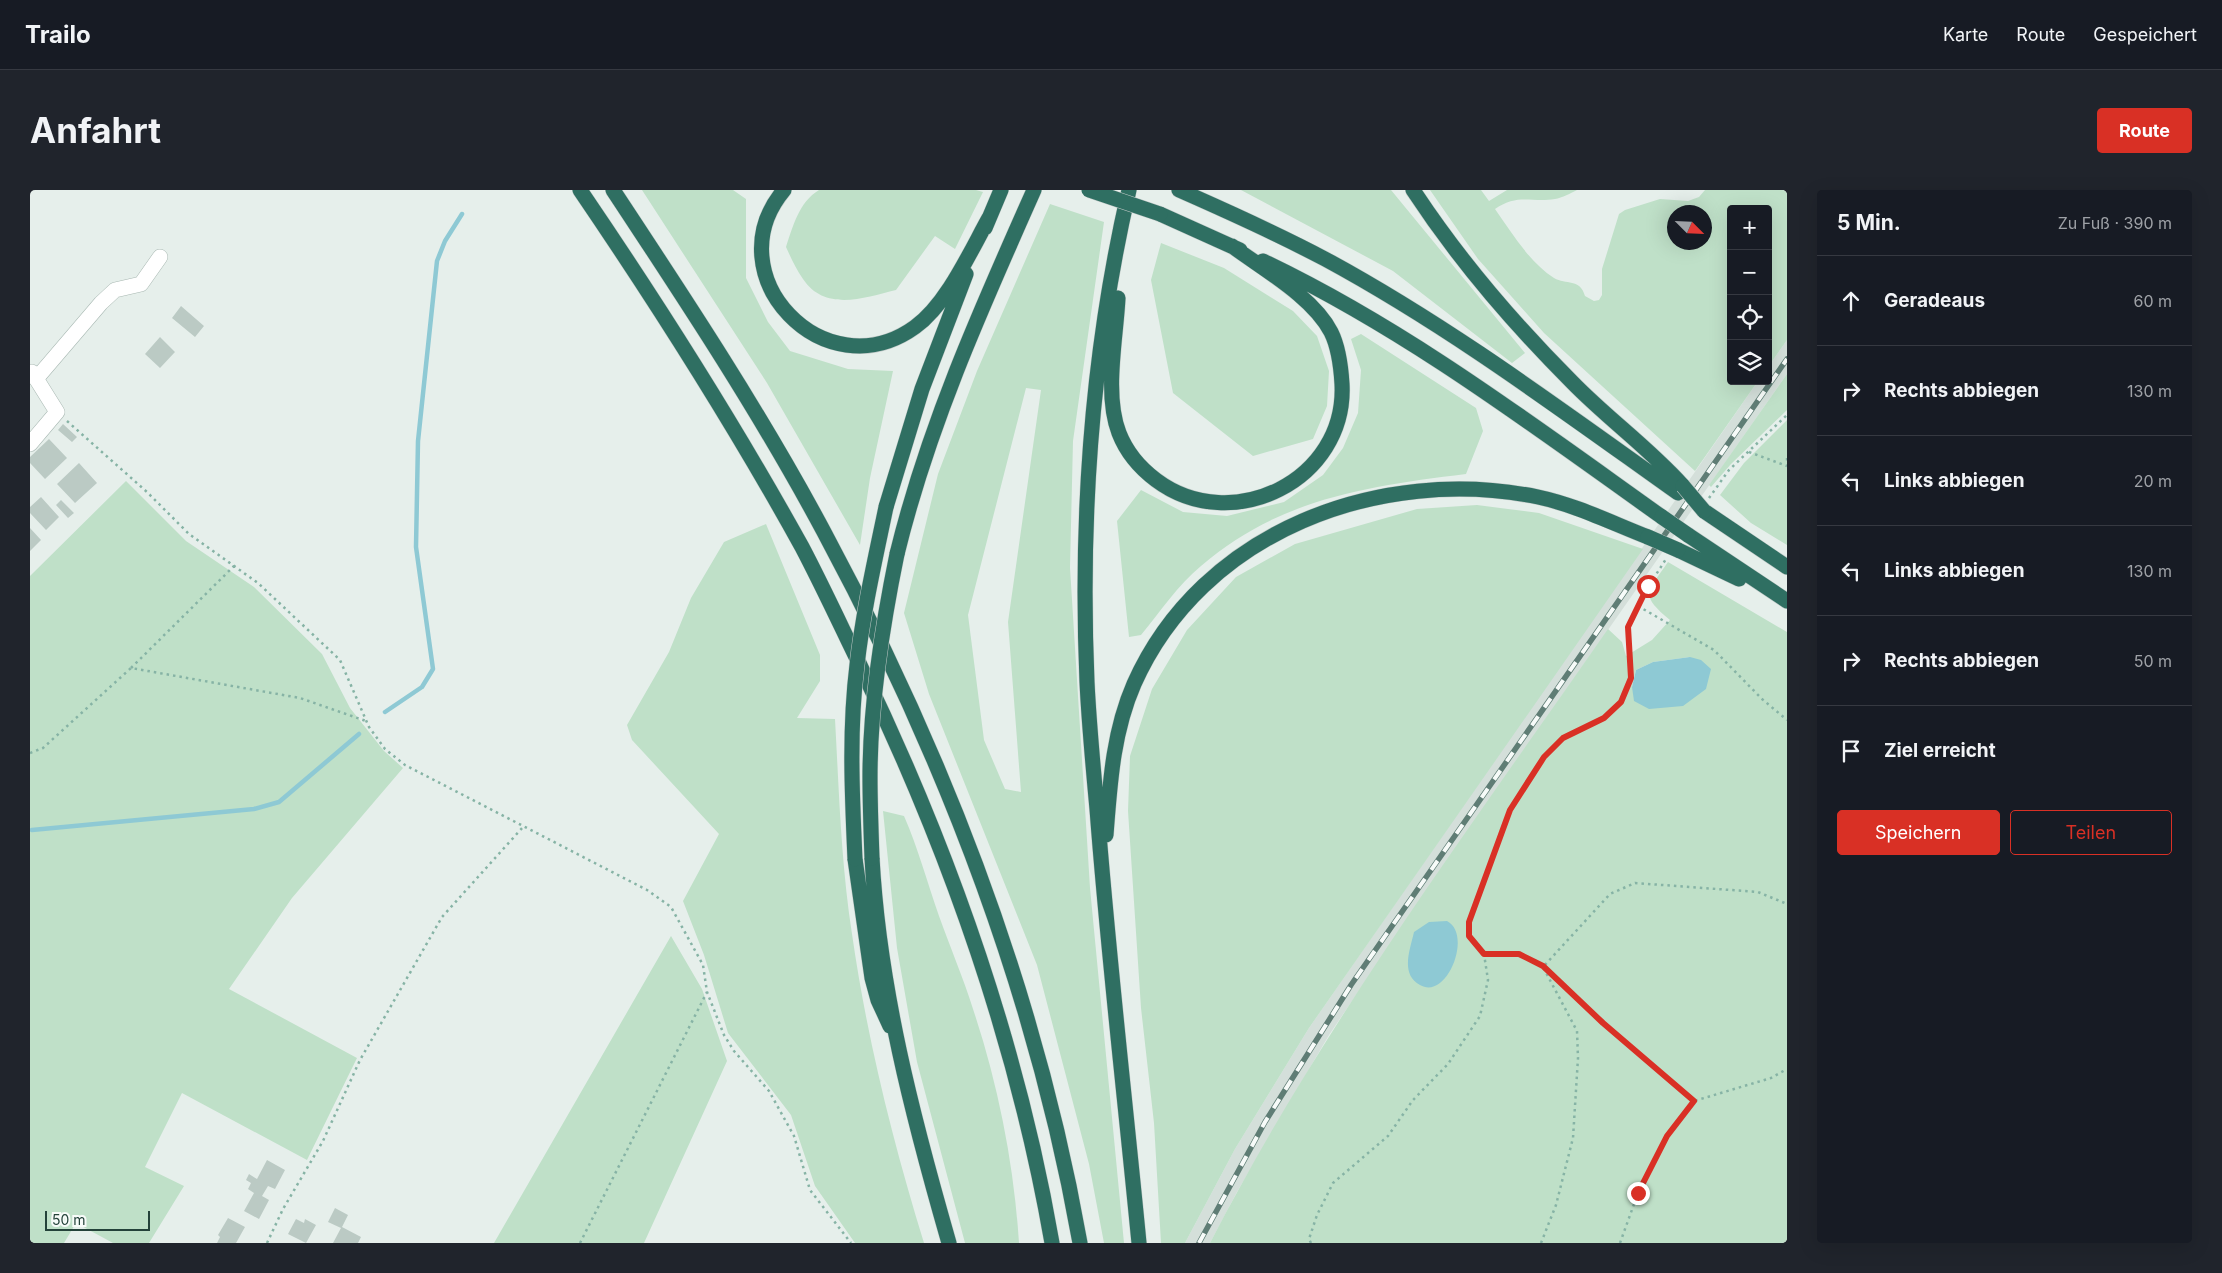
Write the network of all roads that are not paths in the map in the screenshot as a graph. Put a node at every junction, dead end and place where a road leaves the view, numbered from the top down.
1 (580, 190) edge
2 (612, 190) edge
3 (784, 190) edge
4 (1002, 190) edge
5 (1034, 190) edge
6 (1089, 190) edge
7 (1130, 190) edge
8 (1179, 190) edge
9 (1413, 190) edge
10 (989, 218) junction
11 (1121, 225) junction
12 (1232, 246) junction
13 (160, 257) dead end
14 (33, 375) edge
15 (30, 444) edge
16 (1680, 490) junction
17 (1787, 567) edge
18 (1784, 600) edge
19 (1102, 881) junction
20 (900, 1050) junction
21 (949, 1243) edge
22 (1052, 1243) edge
23 (1080, 1243) edge
24 (1139, 1243) edge

1 - 22 highway
2 - 23 highway
3 - 10 highway
4 - 10 highway
5 - 20 highway, bridge
6 - 12 highway, bridge
7 - 11 highway
8 - 16 highway
9 - 16 highway
10 - 20 highway, bridge
11 - 12 highway
11 - 19 highway
12 - 18 highway, bridge
13 - 14 street
14 - 15 street
16 - 17 highway, bridge
18 - 19 highway, bridge
19 - 24 highway
20 - 21 highway

